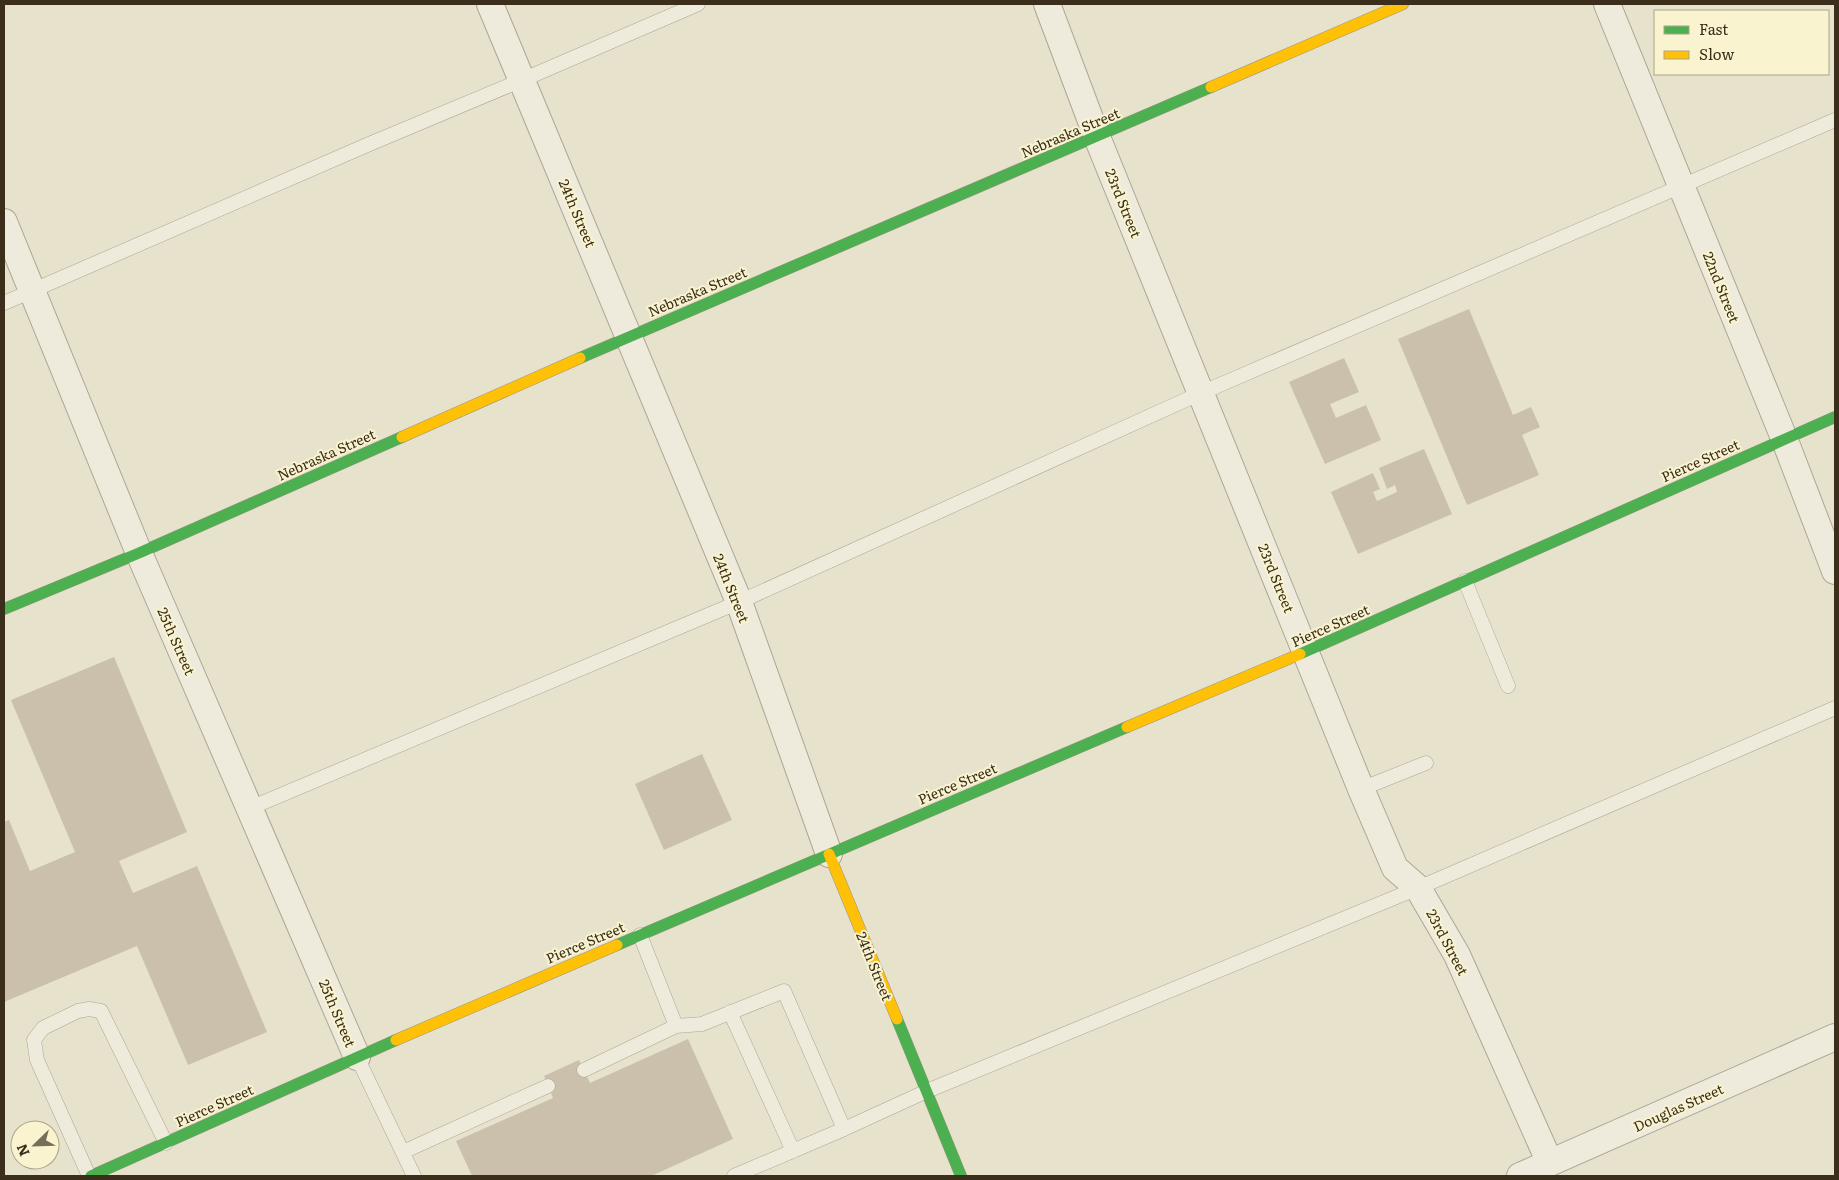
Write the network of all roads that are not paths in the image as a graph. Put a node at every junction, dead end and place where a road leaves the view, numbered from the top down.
1 (490, 4) edge
2 (698, 4) edge
3 (1046, 4) edge
4 (1403, 4) edge
5 (1608, 4) edge
6 (522, 80) junction
7 (1835, 120) edge
8 (1097, 137) junction
9 (1682, 186) junction
10 (4, 222) edge
11 (31, 291) junction
12 (4, 303) edge
13 (629, 336) junction
14 (1201, 393) junction
15 (1835, 417) edge
16 (1784, 438) junction
17 (139, 553) junction
18 (1835, 571) edge
19 (1465, 581) junction
20 (738, 602) junction
21 (4, 609) edge
22 (1306, 652) junction
23 (1508, 686) dead end
24 (1835, 708) edge
25 (1426, 763) dead end
26 (1361, 789) junction
27 (250, 808) junction
28 (829, 854) junction
29 (1418, 888) junction
30 (640, 935) junction
31 (730, 1012) junction
32 (676, 1026) junction
33 (1835, 1037) edge
34 (357, 1057) junction
35 (584, 1070) dead end
36 (548, 1086) dead end
37 (926, 1091) junction
38 (844, 1129) junction
39 (166, 1143) junction
40 (793, 1151) junction
41 (403, 1152) junction
42 (1550, 1163) junction
43 (90, 1176) edge
44 (414, 1176) edge
45 (734, 1176) edge
46 (961, 1176) edge
47 (1520, 1176) edge

1 - 6 street, 24th Street
2 - 6 lane
3 - 8 street, 23rd Street
4 - 8 main road, Nebraska Street
5 - 9 street, 22nd Street
6 - 11 lane
6 - 13 street, 24th Street
7 - 9 lane
8 - 13 main road, Nebraska Street
8 - 14 street, 23rd Street
9 - 14 lane
9 - 16 street, 22nd Street
10 - 11 street, 25th Street
11 - 12 lane
11 - 17 street, 25th Street
13 - 17 main road, Nebraska Street
13 - 20 street, 24th Street
14 - 20 lane
14 - 22 street, 23rd Street
15 - 16 main road, Pierce Street
16 - 18 street, 22nd Street
16 - 19 main road, Pierce Street
17 - 21 main road, Nebraska Street
17 - 27 street, 25th Street
19 - 22 main road, Pierce Street
19 - 23 lane
20 - 27 lane
20 - 28 street, 24th Street
22 - 26 street, 23rd Street
22 - 28 main road, Pierce Street
24 - 29 lane
25 - 26 lane
26 - 29 street, 23rd Street
27 - 34 street, 25th Street
28 - 30 main road, Pierce Street
28 - 37 main road, 24th Street
29 - 37 lane
29 - 42 street, 23rd Street
30 - 32 lane
30 - 34 main road, Pierce Street
31 - 32 lane
31 - 38 lane
31 - 40 lane
32 - 35 lane
33 - 42 street, Douglas Street
34 - 39 main road, Pierce Street
34 - 41 lane
36 - 41 lane
37 - 38 lane
37 - 46 main road, 24th Street
38 - 40 lane
39 - 43 main road, Pierce Street
39 - 43 lane
40 - 45 lane
41 - 44 lane
42 - 47 street, Douglas Street

